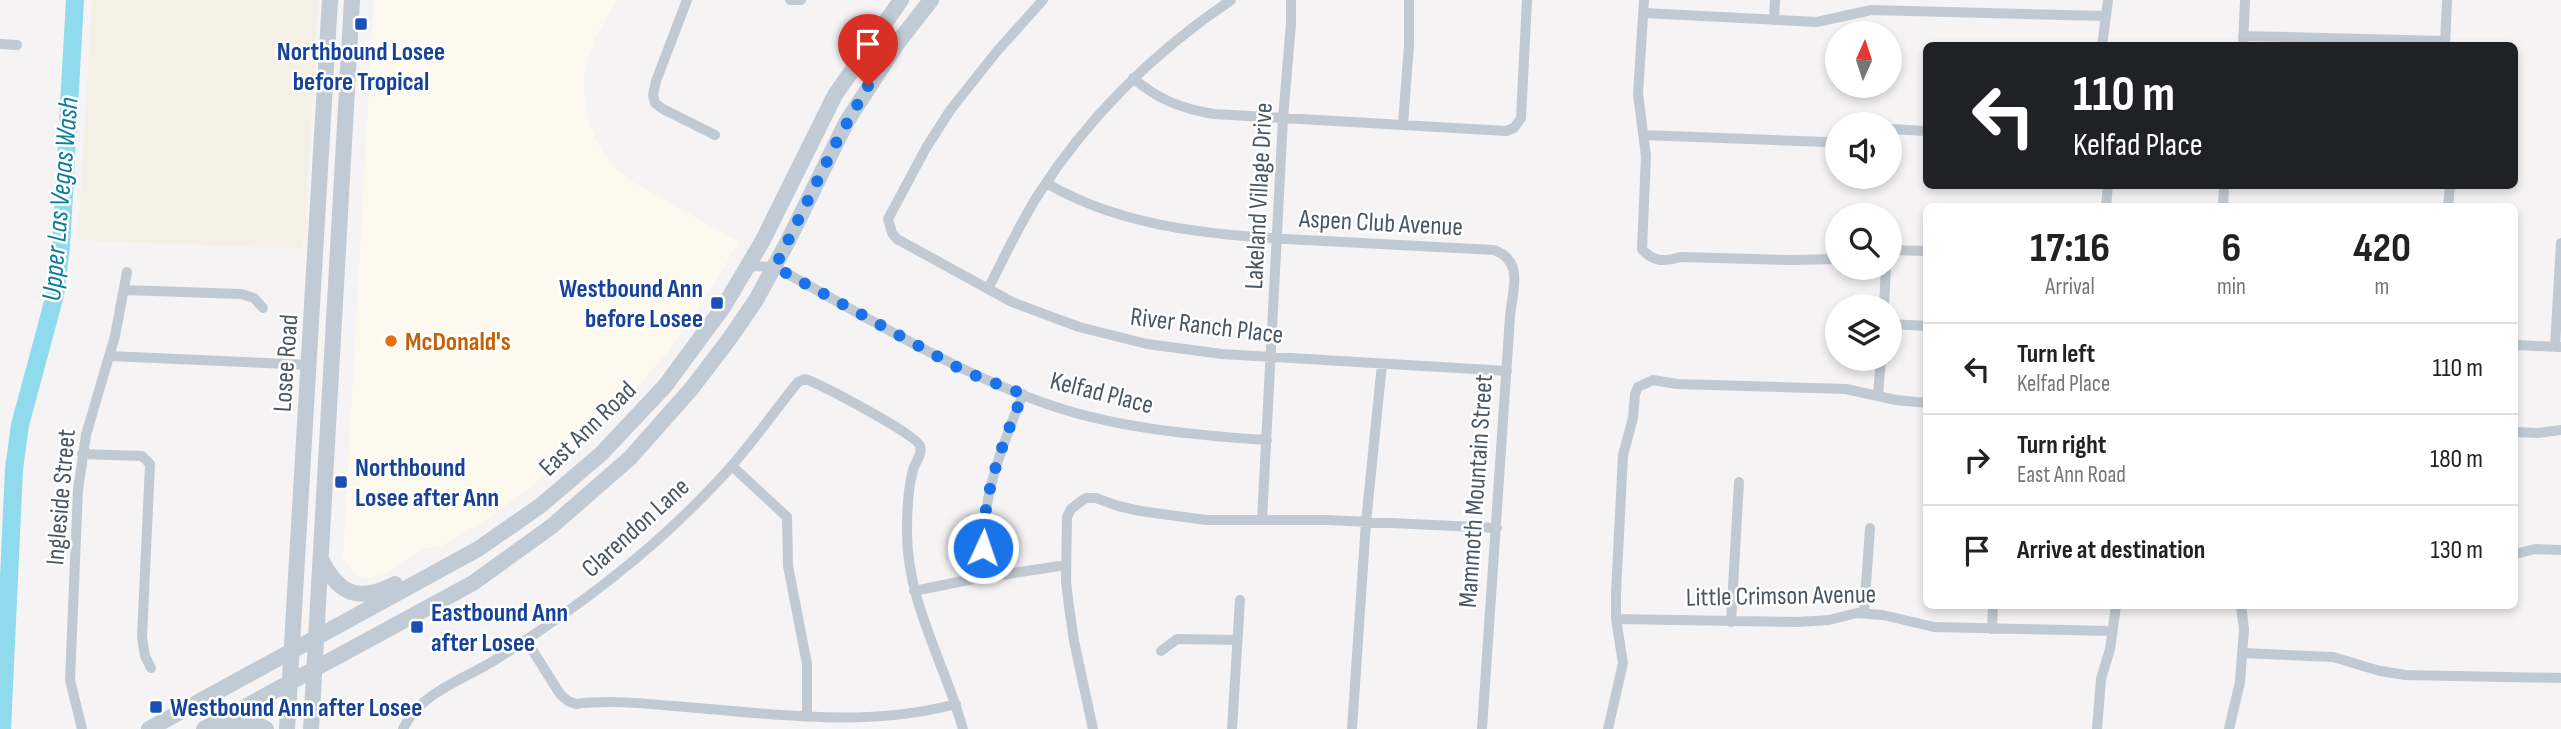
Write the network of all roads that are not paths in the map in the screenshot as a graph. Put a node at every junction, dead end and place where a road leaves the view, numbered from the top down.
1 (330, 0) edge
2 (352, 0) edge
3 (687, 0) edge
4 (790, 0) edge
5 (800, 0) edge
6 (901, 0) edge
7 (931, 0) edge
8 (1043, 0) edge
9 (1231, 0) edge
10 (1291, 0) edge
11 (1409, 0) edge
12 (1527, 0) edge
13 (1644, 0) edge
14 (1775, 0) edge
15 (2005, 0) edge
16 (2108, 0) edge
17 (2245, 0) edge
18 (2447, 0) edge
19 (1887, 5) edge
20 (2004, 12) junction
21 (1644, 13) junction
22 (2104, 16) junction
23 (1774, 20) junction
24 (2243, 41) edge
25 (2102, 42) edge
26 (2344, 42) edge
27 (2445, 42) edge
28 (0, 44) edge
29 (17, 45) dead end
30 (1133, 78) junction
31 (1283, 118) junction
32 (1403, 124) junction
33 (1902, 130) edge
34 (1923, 131) edge
35 (715, 135) dead end
36 (1643, 135) junction
37 (1825, 141) edge
38 (1046, 183) junction
39 (1277, 239) junction
40 (2561, 243) edge
41 (1902, 250) edge
42 (1923, 251) edge
43 (1509, 258) joint
44 (1825, 259) edge
45 (748, 266) junction
46 (775, 267) junction
47 (127, 272) dead end
48 (2560, 274) edge
49 (988, 289) junction
50 (124, 290) junction
51 (262, 308) dead end
52 (1902, 325) edge
53 (1923, 326) edge
54 (2518, 345) edge
55 (2558, 347) edge
56 (109, 356) junction
57 (1272, 357) junction
58 (1382, 364) junction
59 (309, 365) junction
60 (1507, 371) junction
61 (1880, 371) edge
62 (1023, 394) junction
63 (1878, 396) junction
64 (328, 401) junction
65 (1923, 402) edge
66 (2561, 430) edge
67 (2518, 432) edge
68 (305, 434) junction
69 (1267, 440) junction
70 (82, 454) junction
71 (732, 466) junction
72 (1739, 482) dead end
73 (325, 485) junction
74 (554, 495) junction
75 (568, 513) junction
76 (1262, 520) junction
77 (1366, 522) junction
78 (1497, 528) junction
79 (1870, 528) dead end
80 (2561, 550) edge
81 (2518, 553) edge
82 (321, 559) junction
83 (1066, 565) junction
84 (450, 566) junction
85 (987, 577) junction
86 (915, 591) junction
87 (1240, 600) dead end
88 (1993, 609) edge
89 (2116, 609) edge
90 (2241, 609) edge
91 (1864, 613) junction
92 (1616, 619) junction
93 (1731, 622) junction
94 (1992, 629) junction
95 (2112, 631) junction
96 (317, 638) junction
97 (526, 640) junction
98 (1237, 640) junction
99 (1161, 651) dead end
100 (292, 652) junction
101 (2242, 653) junction
102 (151, 668) dead end
103 (314, 668) junction
104 (2561, 678) edge
105 (290, 681) junction
106 (956, 704) junction
107 (807, 716) junction
108 (219, 721) junction
109 (82, 729) edge
110 (149, 729) edge
111 (204, 729) edge
112 (266, 729) edge
113 (287, 729) edge
114 (311, 729) edge
115 (403, 729) edge
116 (963, 729) edge
117 (1093, 729) edge
118 (1232, 729) edge
119 (1352, 729) edge
120 (1482, 729) edge
121 (1608, 729) edge
122 (2097, 729) edge
123 (2229, 729) edge

1 - 59 main road, Losee Road
2 - 64 main road, Losee Road
3 - 35 street
4 - 5 street
6 - 45 main road, East Ann Road
7 - 46 main road, East Ann Road
8 - 49 street, River Ranch Place
9 - 30 street
10 - 31 street, Lakeland Village Drive
11 - 32 street
12 - 32 street
13 - 21 street
14 - 23 street
15 - 20 street
16 - 22 street
17 - 24 street
18 - 27 street
19 - 20 street
19 - 23 street
20 - 22 street
21 - 23 street
21 - 36 street
22 - 25 street
24 - 26 street
28 - 29 street
30 - 31 street
30 - 38 street
31 - 32 street
31 - 39 street, Lakeland Village Drive
33 - 34 street
36 - 37 street
36 - 44 street
38 - 39 street, Aspen Club Avenue
38 - 49 street
39 - 43 street, Aspen Club Avenue
39 - 57 street, Lakeland Village Drive
40 - 48 street
41 - 42 street
43 - 60 street, Mammoth Mountain Street
45 - 46 street, Kelfad Place
45 - 74 main road, East Ann Road
46 - 62 street, Kelfad Place
46 - 75 main road, East Ann Road
47 - 50 street, Ingleside Street
48 - 55 street
49 - 57 street, River Ranch Place
50 - 51 street
50 - 56 street, Ingleside Street
52 - 53 street
54 - 55 street
56 - 59 street
56 - 70 street, Ingleside Street
57 - 58 street, River Ranch Place
57 - 69 street, Lakeland Village Drive
58 - 60 street, River Ranch Place
58 - 77 street
59 - 64 main road
59 - 68 main road, Losee Road
60 - 78 street, Mammoth Mountain Street
61 - 63 street
62 - 69 street, Kelfad Place
62 - 85 street
63 - 65 street
63 - 92 street
64 - 73 main road, Losee Road
66 - 67 street
68 - 73 main road
68 - 100 main road, Losee Road
69 - 76 street, Lakeland Village Drive
70 - 102 street
70 - 109 street, Ingleside Street
71 - 86 street, Clarendon Lane
71 - 97 street, Clarendon Lane
71 - 107 street
72 - 93 street
73 - 82 main road, Losee Road
74 - 75 main road
74 - 84 main road, East Ann Road
75 - 103 main road, East Ann Road
76 - 77 street
76 - 83 street
77 - 78 street
77 - 119 street
78 - 120 street, Mammoth Mountain Street
79 - 91 street
80 - 81 street
82 - 84 main road
82 - 96 main road, Losee Road
83 - 85 street
83 - 117 street
84 - 96 main road, East Ann Road
85 - 86 street
86 - 106 street
87 - 98 street
88 - 94 street
89 - 95 street
90 - 101 street
91 - 93 street, Little Crimson Avenue
91 - 94 street, Little Crimson Avenue
92 - 93 street, Little Crimson Avenue
92 - 121 street
94 - 95 street, Little Crimson Avenue
95 - 122 street
96 - 100 main road, East Ann Road
96 - 103 main road, Losee Road
97 - 107 street
97 - 115 street, Clarendon Lane
98 - 99 street
98 - 118 street
100 - 105 main road, Losee Road
100 - 110 main road, East Ann Road
101 - 104 street
101 - 123 street
103 - 105 main road, East Ann Road
103 - 114 main road, Losee Road
105 - 108 main road, East Ann Road
105 - 113 main road, Losee Road
106 - 107 street
106 - 116 street
108 - 111 main road, East Ann Road
108 - 112 main road

